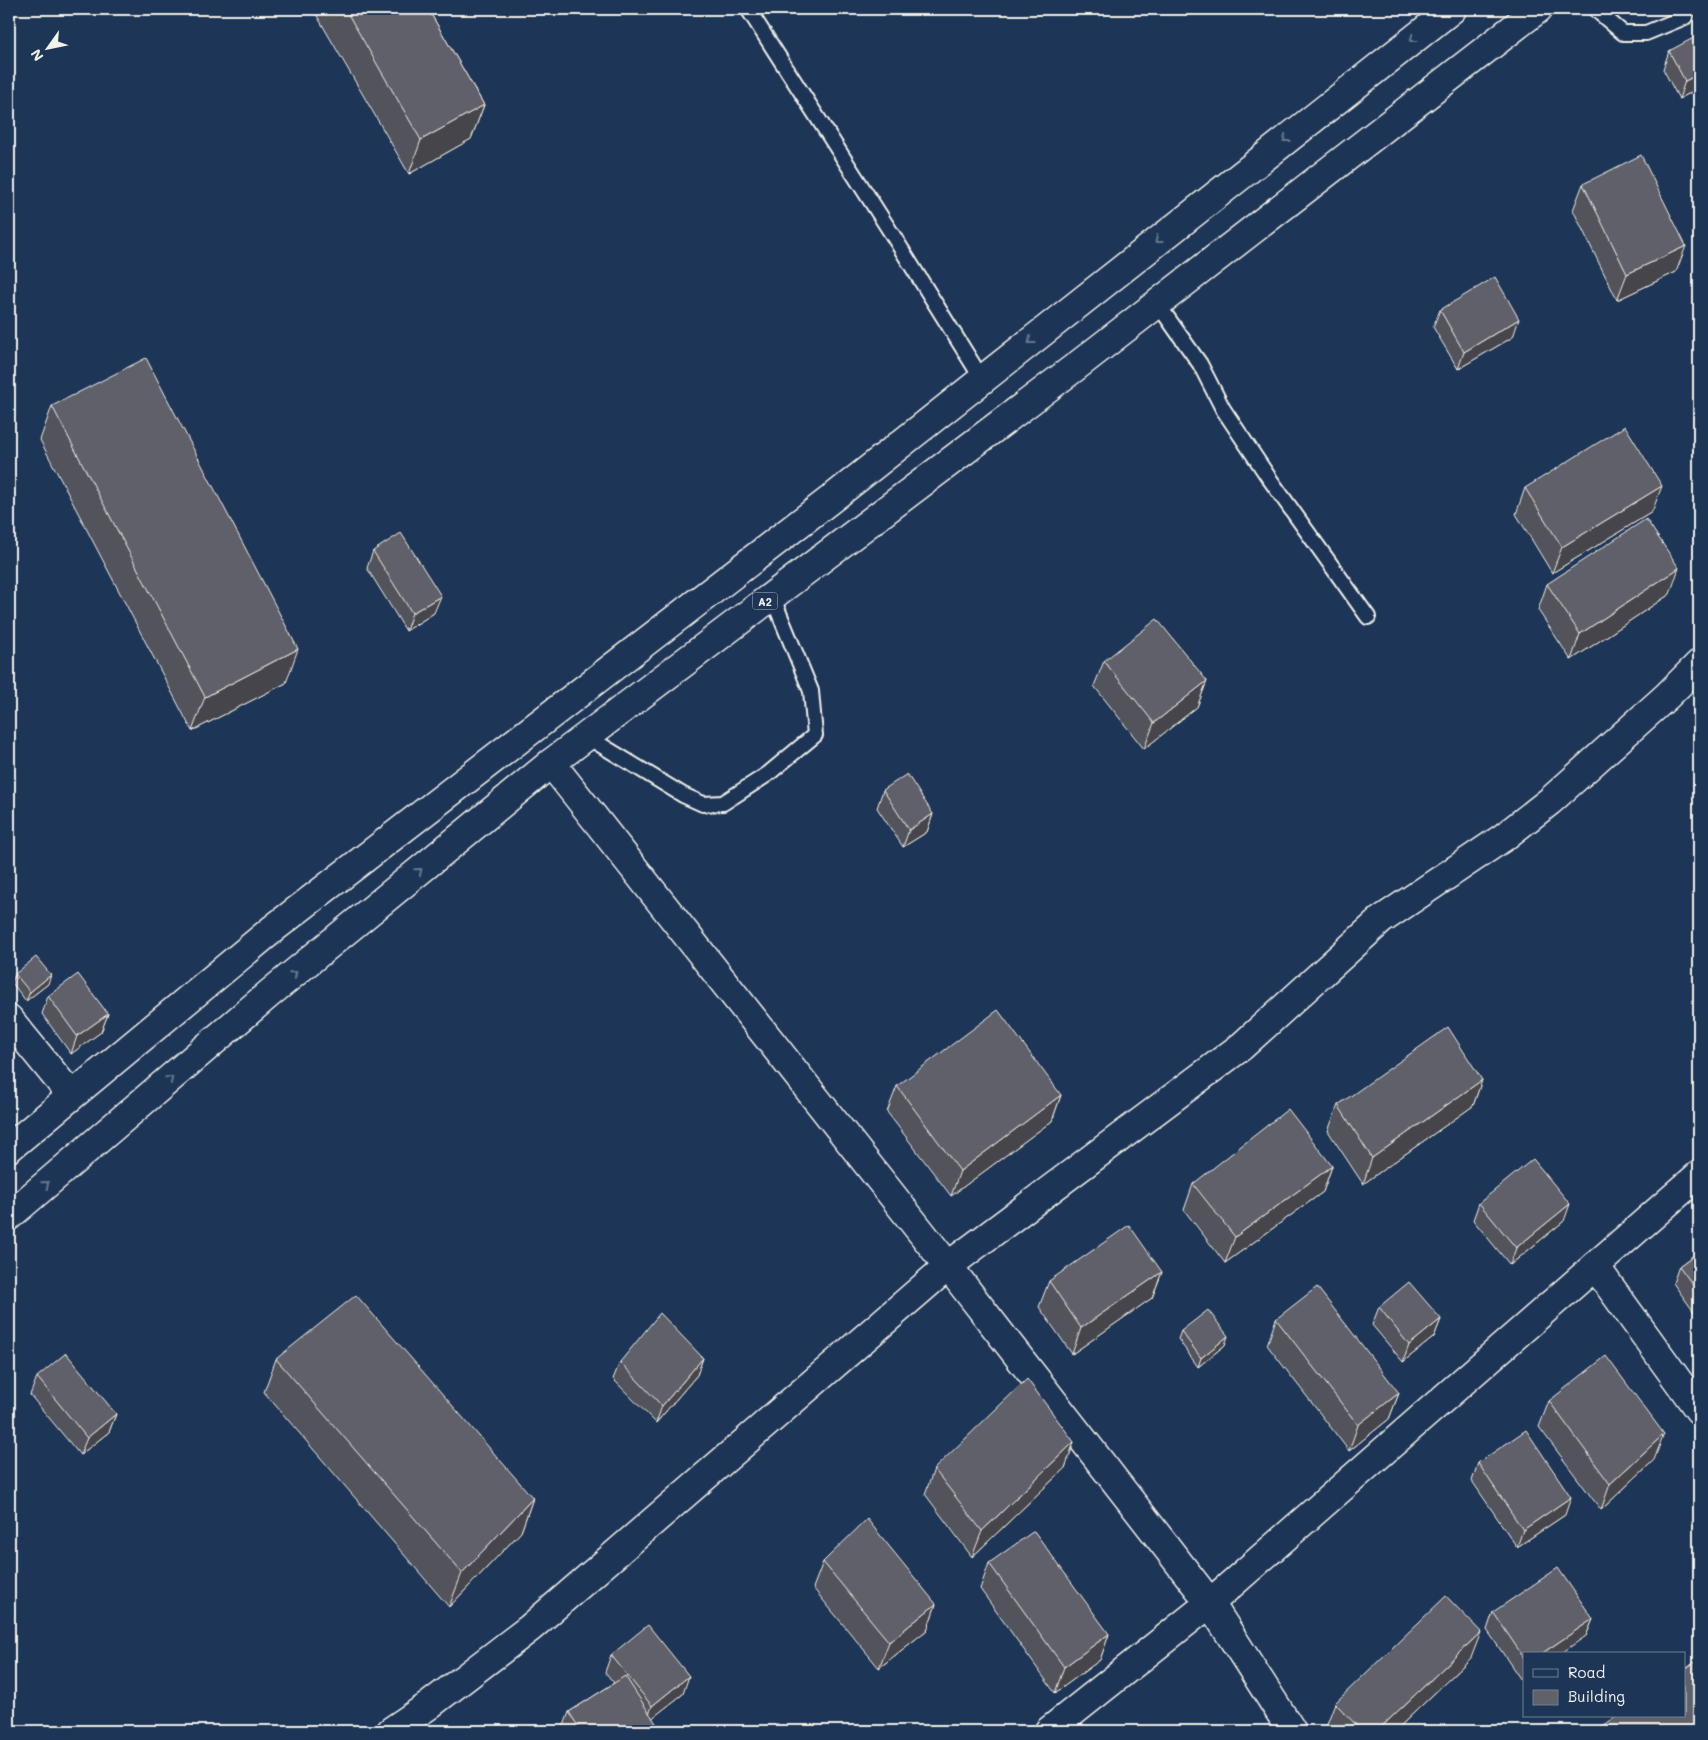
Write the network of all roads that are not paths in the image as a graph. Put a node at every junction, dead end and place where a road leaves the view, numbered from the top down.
1 (748, 9) edge
2 (1452, 9) edge
3 (1538, 9) edge
4 (1595, 9) edge
5 (1689, 9) edge
6 (1156, 303) junction
7 (982, 379) junction
8 (772, 596) junction
9 (1368, 617) dead end
10 (1699, 664) edge
11 (586, 736) junction
12 (551, 763) junction
13 (9, 1019) edge
14 (71, 1095) junction
15 (9, 1148) edge
16 (1699, 1175) edge
17 (9, 1216) edge
18 (948, 1266) junction
19 (1595, 1266) junction
20 (1699, 1410) edge
21 (1210, 1603) junction
22 (391, 1731) edge
23 (1049, 1731) edge
24 (1292, 1731) edge

1 - 7 lane
2 -> 7 main road
3 - 6 main road, A2
4 - 5 lane
6 - 8 main road, A2
6 - 9 lane
7 - 14 main road
8 - 11 main road, A2
8 - 11 lane
10 - 18 main road
11 - 12 main road, A2
17 -> 12 main road, A2
12 - 18 main road
13 - 14 main road
14 - 15 main road
16 - 19 main road
18 - 21 main road
18 - 22 main road
19 - 20 main road
19 - 21 main road
21 - 23 main road
21 - 24 main road

